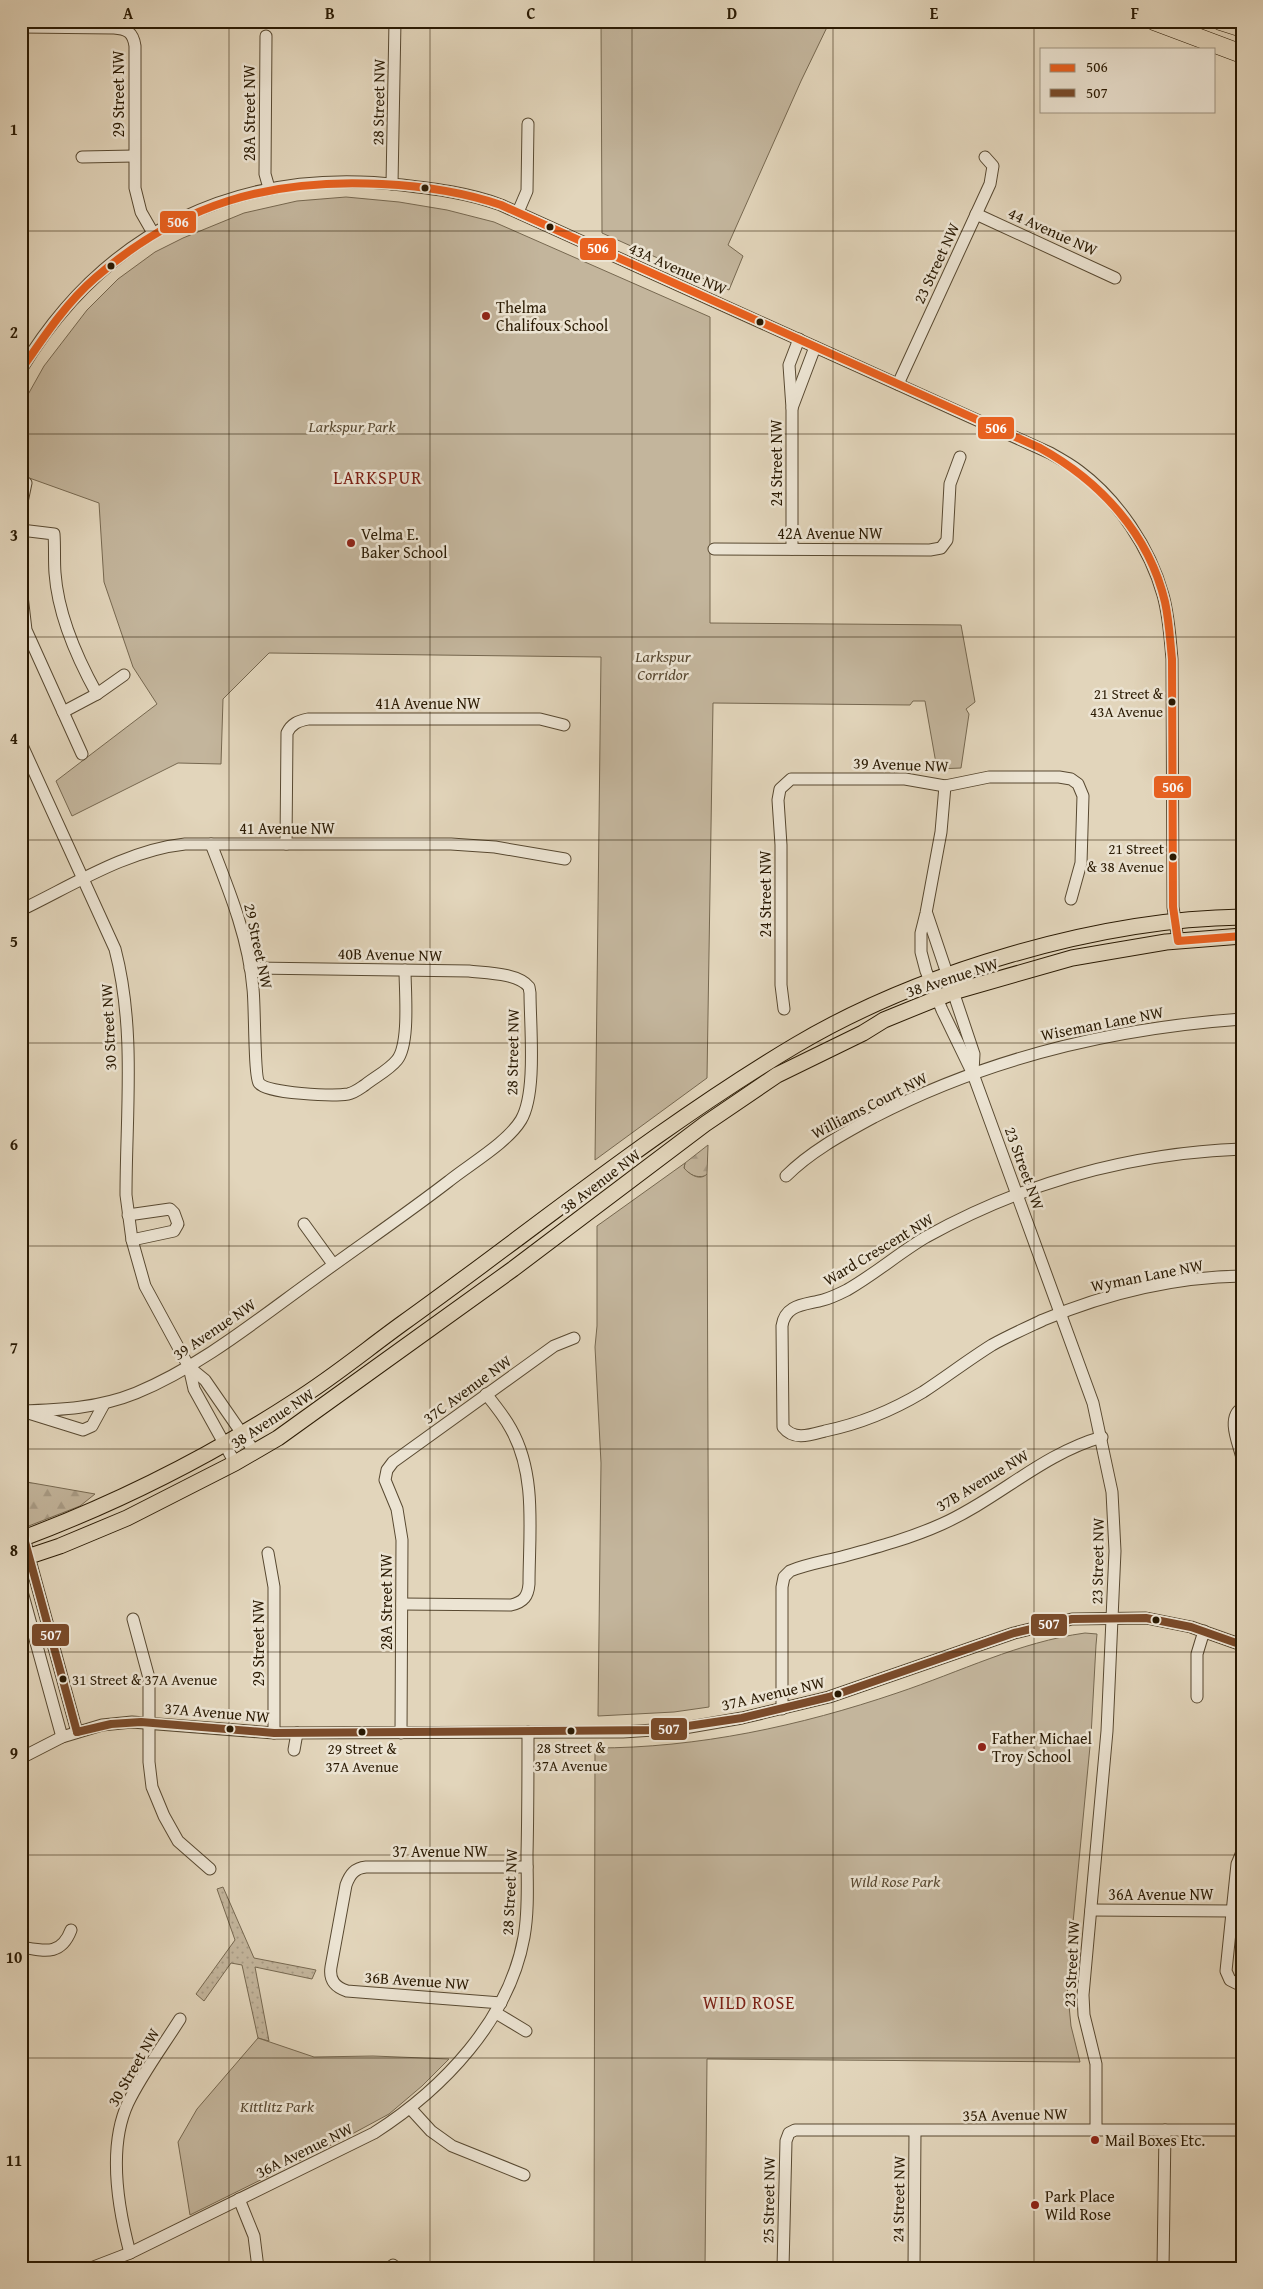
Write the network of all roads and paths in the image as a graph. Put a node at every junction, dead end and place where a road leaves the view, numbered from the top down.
1 (395, 21) edge
2 (1154, 21) edge
3 (1220, 21) edge
4 (21, 27) edge
5 (1242, 28) edge
6 (266, 36) dead end
7 (1242, 54) edge
8 (528, 124) dead end
9 (82, 156) dead end
10 (134, 156) junction
11 (985, 157) dead end
12 (392, 184) junction
13 (269, 188) junction
14 (518, 212) junction
15 (976, 214) junction
16 (153, 234) junction
17 (1115, 278) dead end
18 (798, 339) junction
19 (815, 347) junction
20 (21, 370) edge
21 (898, 384) junction
22 (792, 408) junction
23 (960, 457) dead end
24 (26, 483) dead end
25 (21, 507) edge
26 (21, 530) edge
27 (714, 548) dead end
28 (792, 549) junction
29 (21, 587) edge
30 (24, 631) edge
31 (124, 675) dead end
32 (97, 694) junction
33 (64, 712) junction
34 (564, 725) dead end
35 (21, 742) edge
36 (82, 754) dead end
37 (26, 768) edge
38 (786, 782) joint
39 (945, 786) junction
40 (211, 844) junction
41 (286, 844) junction
42 (566, 859) dead end
43 (83, 880) junction
44 (1071, 899) dead end
45 (21, 910) edge
46 (926, 913) junction
47 (1242, 917) edge
48 (1175, 922) junction
49 (1242, 936) edge
50 (1178, 941) junction
51 (250, 968) junction
52 (405, 970) junction
53 (947, 976) junction
54 (930, 982) junction
55 (527, 984) joint
56 (953, 992) junction
57 (936, 998) junction
58 (784, 1009) dead end
59 (1242, 1019) edge
60 (973, 1074) junction
61 (521, 1119) joint
62 (1242, 1149) edge
63 (786, 1176) dead end
64 (1017, 1194) junction
65 (128, 1214) junction
66 (304, 1224) dead end
67 (132, 1240) junction
68 (333, 1264) junction
69 (1242, 1276) edge
70 (1061, 1313) junction
71 (574, 1338) dead end
72 (21, 1353) edge
73 (189, 1367) junction
74 (486, 1394) junction
75 (104, 1404) junction
76 (1239, 1410) edge
77 (22, 1411) edge
78 (243, 1432) junction
79 (1102, 1437) junction
80 (224, 1443) junction
81 (254, 1451) junction
82 (1242, 1458) edge
83 (235, 1463) junction
84 (385, 1475) joint
85 (22, 1539) edge
86 (268, 1553) dead end
87 (25, 1558) edge
88 (21, 1588) edge
89 (402, 1604) junction
90 (1113, 1617) junction
91 (133, 1619) dead end
92 (1204, 1631) junction
93 (1241, 1642) edge
94 (1197, 1697) dead end
95 (782, 1709) junction
96 (150, 1722) junction
97 (77, 1732) junction
98 (528, 1732) junction
99 (274, 1733) junction
100 (297, 1733) junction
101 (401, 1733) junction
102 (62, 1736) junction
103 (294, 1750) dead end
104 (21, 1758) edge
105 (1242, 1852) edge
106 (527, 1867) junction
107 (210, 1869) dead end
108 (1091, 1910) junction
109 (1231, 1911) junction
110 (71, 1930) dead end
111 (21, 1947) edge
112 (333, 1983) joint
113 (1242, 1986) edge
114 (498, 2008) junction
115 (180, 2019) dead end
116 (526, 2030) dead end
117 (410, 2108) junction
118 (1096, 2130) junction
119 (1165, 2130) junction
120 (1242, 2130) edge
121 (915, 2131) junction
122 (789, 2133) joint
123 (524, 2175) dead end
124 (239, 2199) junction
125 (130, 2253) junction
126 (118, 2263) edge
127 (91, 2268) edge
128 (258, 2268) edge
129 (783, 2268) edge
130 (914, 2268) edge
131 (1163, 2268) edge

1 - 12 street, 28 Street NW
2 - 7 highway
3 - 5 highway
4 - 10 street, 29 Street NW
6 - 13 street, 28A Street NW
8 - 14 street
9 - 10 street, 29 Street NW
10 - 16 street, 29 Street NW
11 - 15 street, 23 Street NW
12 - 13 street, 43A Avenue NW
12 - 14 street, 43A Avenue NW
13 - 16 street, 43A Avenue NW
14 - 18 street, 43A Avenue NW
15 - 17 street, 44 Avenue NW
15 - 21 street, 23 Street NW
16 - 20 street, 43A Avenue NW
18 - 19 street, 43A Avenue NW
18 - 22 street, 24 Street NW
19 - 21 street, 43A Avenue NW
19 - 22 street, 24 Street NW
21 - 48 street, 43A Avenue NW
22 - 28 street, 24 Street NW
23 - 28 street, 42A Avenue NW
24 - 25 street
26 - 32 street
27 - 28 street, 42A Avenue NW
29 - 30 street
30 - 33 street
31 - 32 street
32 - 33 street
33 - 36 street
34 - 41 street, 41A Avenue NW
35 - 37 street, 30 Street NW
37 - 43 street, 30 Street NW
38 - 39 street, 39 Avenue NW
38 - 58 street, 24 Street NW
39 - 44 street, 39 Avenue NW
39 - 46 street, 23 Street NW
40 - 41 street, 41 Avenue NW
40 - 43 street, 41 Avenue NW
40 - 51 street, 29 Street NW
41 - 42 street, 41 Avenue NW
43 - 45 street, 41 Avenue NW
43 - 65 street, 30 Street NW
46 - 53 street, 23 Street NW
46 - 54 street, 23 Street NW
47 - 48 main road, 38 Avenue NW
48 - 50 street, 43A Avenue NW
48 - 53 main road, 38 Avenue NW
49 - 50 main road, 38 Avenue NW
50 - 56 main road, 38 Avenue NW
51 - 52 street, 40B Avenue NW
51 - 52 street, 29 Street NW
52 - 55 street, 40B Avenue NW
53 - 54 main road, 38 Avenue NW
53 - 56 street, 23 Street NW
54 - 57 street, 23 Street NW
54 - 78 main road, 38 Avenue NW
55 - 61 street, 28 Street NW
56 - 57 main road, 38 Avenue NW
56 - 60 street, 23 Street NW
57 - 60 street, 23 Street NW
57 - 81 main road, 38 Avenue NW
59 - 60 street, Wiseman Lane NW
60 - 63 street, Williams Court NW
60 - 64 street, 23 Street NW
61 - 68 street, 39 Avenue NW
62 - 64 street, Ward Crescent NW
64 - 70 street, 23 Street NW
64 - 70 street, Ward Crescent NW
65 - 67 street, 30 Street NW
65 - 67 street
66 - 68 street
67 - 73 street, 30 Street NW
68 - 73 street, 39 Avenue NW
69 - 70 street, Wyman Lane NW
70 - 79 street, 23 Street NW
71 - 74 street, 37C Avenue NW
72 - 77 street
73 - 75 street, 39 Avenue NW
73 - 78 street, 30 Street NW
73 - 80 street, 30 Street NW
74 - 84 street, 37C Avenue NW
74 - 89 street
75 - 77 street, 39 Avenue NW
75 - 77 street
76 - 82 street
78 - 80 main road, 38 Avenue NW
78 - 81 street, 30 Street NW
79 - 90 street, 23 Street NW
79 - 95 street, 37B Avenue NW
80 - 83 street, 30 Street NW
80 - 85 main road, 38 Avenue NW
81 - 83 main road, 38 Avenue NW
83 - 87 main road, 38 Avenue NW
84 - 89 street, 28A Street NW
85 - 87 street
86 - 99 street, 29 Street NW
87 - 97 street
88 - 102 street
89 - 101 street, 28A Street NW
90 - 92 street, 37A Avenue NW
90 - 95 street, 37A Avenue NW
90 - 108 street, 23 Street NW
91 - 96 street
92 - 93 street, 37A Avenue NW
92 - 94 street
95 - 98 street, 37A Avenue NW
96 - 97 street, 37A Avenue NW
96 - 99 street, 37A Avenue NW
96 - 107 street
97 - 102 street, 37A Avenue NW
98 - 101 street, 37A Avenue NW
98 - 106 street, 28 Street NW
99 - 100 street, 37A Avenue NW
100 - 101 street, 37A Avenue NW
100 - 103 street
102 - 104 street, 37A Avenue NW
105 - 109 street
106 - 112 street, 37 Avenue NW
106 - 114 street, 28 Street NW
108 - 109 street, 36A Avenue NW
108 - 118 street, 23 Street NW
109 - 113 street
110 - 111 street
112 - 114 street, 36B Avenue NW
114 - 116 street
114 - 117 street, 36A Avenue NW
115 - 125 street, 30 Street NW
117 - 123 street
117 - 124 street, 36A Avenue NW
118 - 119 street, 35A Avenue NW
118 - 121 street, 35A Avenue NW
119 - 120 street, 35A Avenue NW
119 - 131 street
121 - 122 street, 35A Avenue NW
121 - 130 street, 24 Street NW
122 - 129 street, 25 Street NW
124 - 125 street, 36A Avenue NW
124 - 128 street
125 - 126 street, 36A Avenue NW
126 - 127 street, 36A Avenue NW

